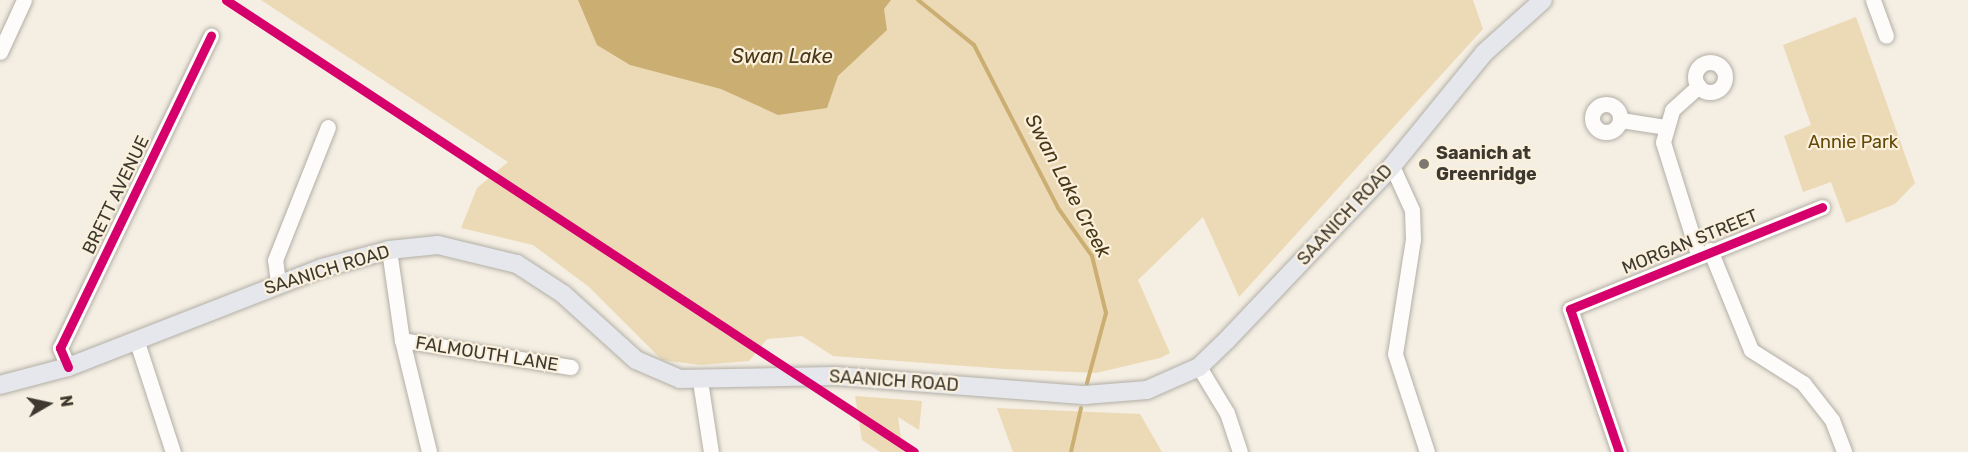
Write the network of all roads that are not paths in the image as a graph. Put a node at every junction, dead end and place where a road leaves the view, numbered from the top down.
1 (24, 0) edge
2 (1543, 0) edge
3 (1874, 0) edge
4 (211, 36) dead end
5 (1886, 36) dead end
6 (0, 52) edge
7 (1699, 86) dead end
8 (1621, 120) dead end
9 (328, 127) dead end
10 (1666, 127) junction
11 (1392, 166) junction
12 (1822, 207) dead end
13 (389, 250) junction
14 (1704, 252) junction
15 (278, 283) junction
16 (136, 339) junction
17 (402, 340) junction
18 (69, 367) junction
19 (571, 367) dead end
20 (1199, 367) junction
21 (700, 381) junction
22 (0, 385) edge
23 (173, 452) edge
24 (429, 452) edge
25 (711, 452) edge
26 (1240, 452) edge
27 (1427, 452) edge
28 (1619, 452) edge
29 (1844, 452) edge

1 - 6 street
2 - 11 main road, SAANICH ROAD
3 - 5 street
4 - 18 street, BRETT AVENUE
7 - 10 street
8 - 10 street
9 - 15 street
10 - 14 street
11 - 20 main road, SAANICH ROAD
11 - 27 street
12 - 14 street, MORGAN STREET
13 - 15 main road, SAANICH ROAD
13 - 17 street
13 - 21 main road, SAANICH ROAD
14 - 28 street, MORGAN STREET
14 - 29 street
15 - 16 main road, SAANICH ROAD
16 - 18 main road, SAANICH ROAD
16 - 23 street
17 - 19 street, FALMOUTH LANE
17 - 24 street
18 - 22 main road, SAANICH ROAD
20 - 21 main road, SAANICH ROAD
20 - 26 street
21 - 25 street

